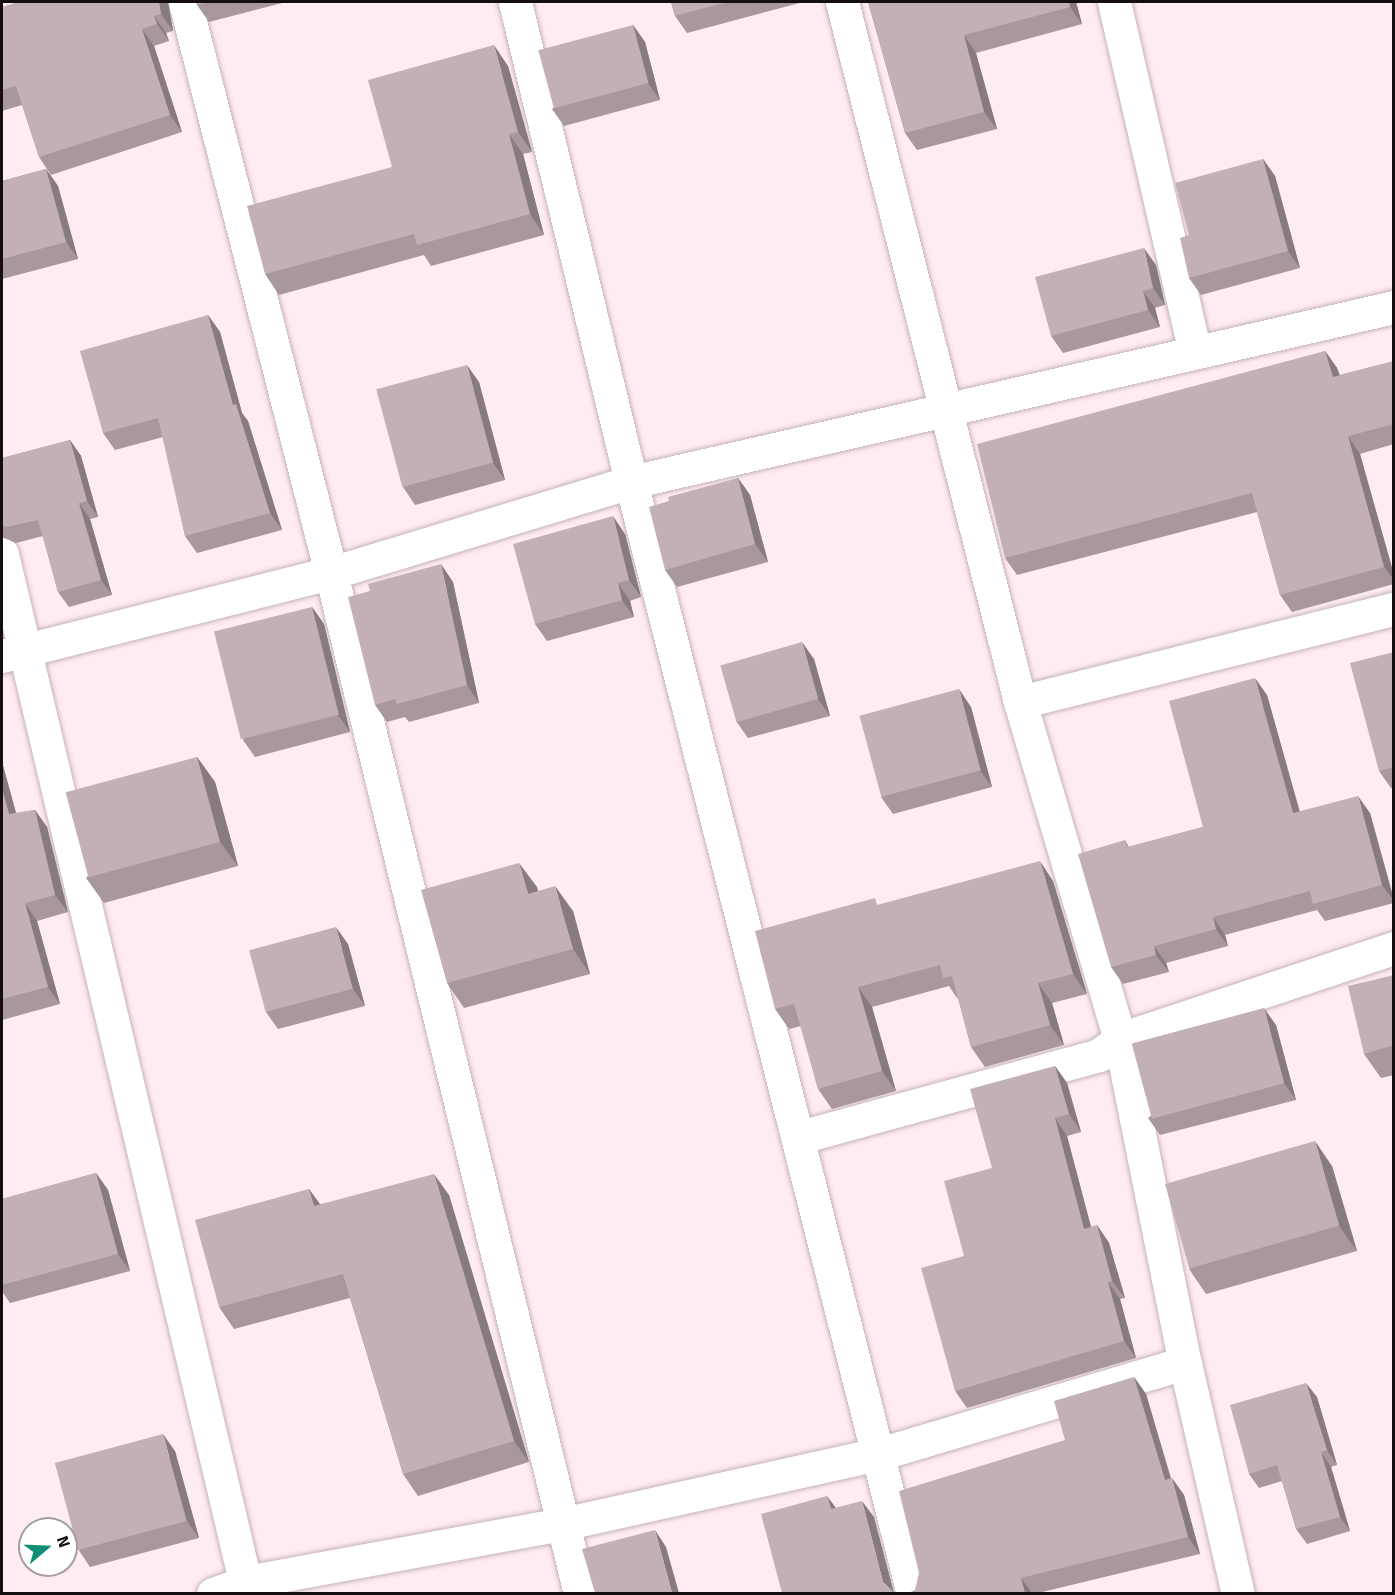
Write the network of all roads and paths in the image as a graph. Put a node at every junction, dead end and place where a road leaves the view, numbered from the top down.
1 (185, 2) edge
2 (515, 2) edge
3 (842, 2) edge
4 (1114, 2) edge
5 (1394, 308) edge
6 (1195, 352) junction
7 (944, 410) junction
8 (631, 482) junction
9 (2, 554) edge
10 (331, 573) junction
11 (1394, 609) edge
12 (14, 653) edge
13 (1020, 702) junction
14 (1394, 948) edge
15 (1120, 1039) junction
16 (800, 1137) junction
17 (1185, 1363) junction
18 (879, 1454) junction
19 (562, 1524) junction
20 (247, 1588) edge
21 (213, 1593) edge
22 (580, 1593) edge
23 (913, 1593) edge
24 (1238, 1593) edge

1 - 10 street
2 - 8 street
3 - 7 street
4 - 6 street
5 - 6 street
6 - 7 street
7 - 8 street
7 - 13 street
8 - 10 street
8 - 16 street
9 - 12 street
10 - 12 street
10 - 19 street
11 - 13 street
12 - 20 street
13 - 15 street
14 - 15 street
15 - 16 street
15 - 17 street
16 - 18 street
17 - 18 street
17 - 24 street
18 - 19 street
18 - 23 street
19 - 20 street
19 - 22 street
20 - 21 street

